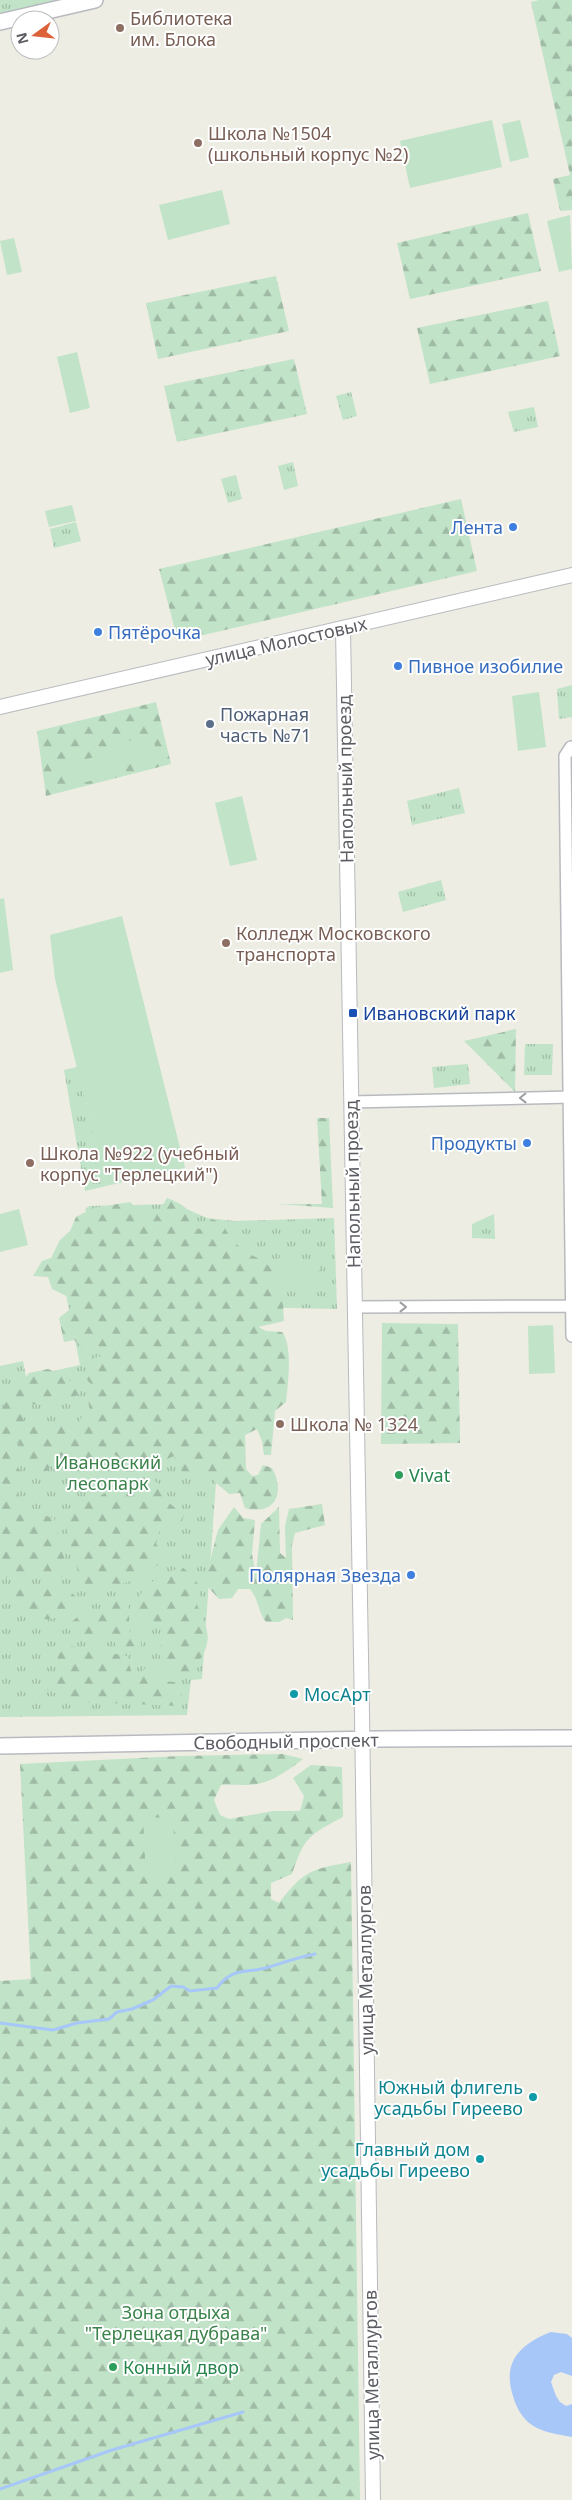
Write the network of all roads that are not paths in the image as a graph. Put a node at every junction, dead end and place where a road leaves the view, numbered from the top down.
1 (95, 0) edge
2 (0, 22) edge
3 (572, 575) edge
4 (343, 628) junction
5 (0, 707) edge
6 (571, 747) edge
7 (570, 1098) edge
8 (350, 1102) junction
9 (572, 1306) edge
10 (354, 1307) junction
11 (572, 1336) edge
12 (572, 1738) edge
13 (362, 1739) junction
14 (0, 1746) edge
15 (373, 2500) edge

1 - 2 main road
3 - 4 street, улица Молостовых
4 - 5 street, улица Молостовых
4 - 8 street, Напольный проезд
6 - 7 street
7 -> 8 street
7 - 9 street
8 - 10 street, Напольный проезд
10 -> 9 street
9 - 11 street
10 - 13 street, Напольный проезд
12 - 13 main road, Свободный проспект
13 - 14 main road, Свободный проспект
13 - 15 street, улица Металлургов

